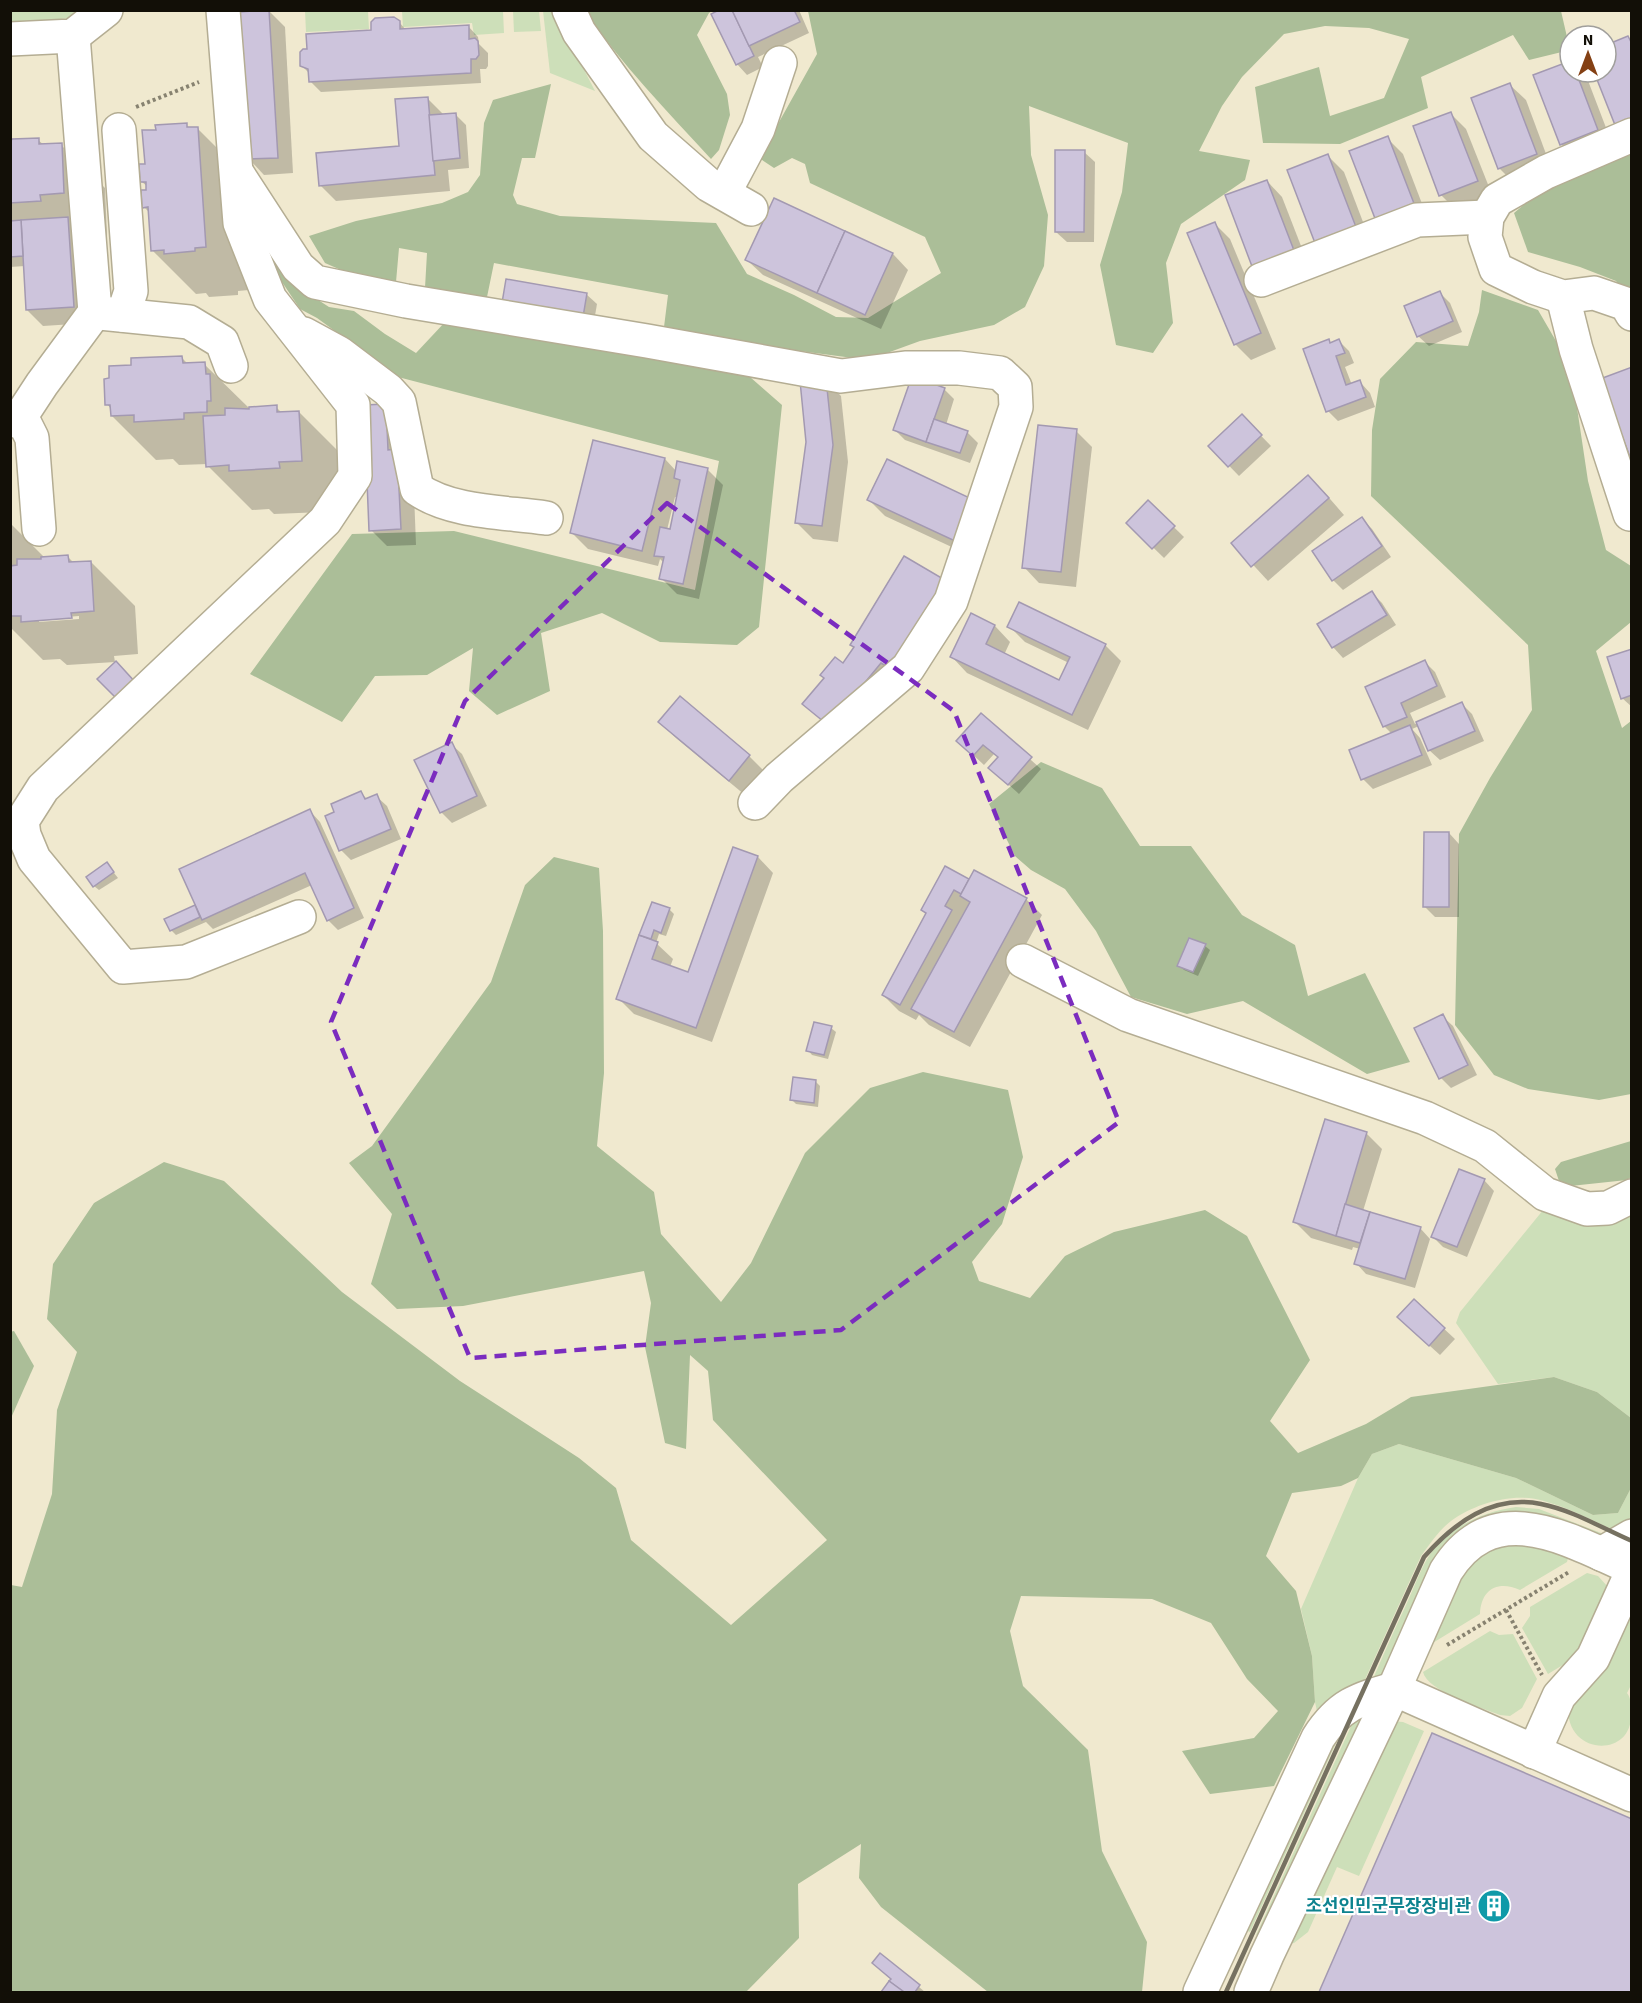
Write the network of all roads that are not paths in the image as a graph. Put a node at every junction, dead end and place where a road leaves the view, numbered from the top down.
1 (106, 10) edge
2 (223, 10) edge
3 (569, 10) edge
4 (73, 36) junction
5 (10, 39) edge
6 (780, 63) dead end
7 (119, 130) road end
8 (1632, 135) edge
9 (237, 173) junction
10 (1487, 217) junction
11 (1261, 280) dead end
12 (1563, 297) junction
13 (109, 313) junction
14 (1632, 314) edge
15 (292, 328) junction
16 (231, 366) dead end
17 (16, 418) edge
18 (1630, 514) dead end
19 (546, 518) dead end
20 (39, 529) dead end
21 (755, 803) dead end
22 (17, 842) edge
23 (299, 917) dead end
24 (1023, 961) dead end
25 (1632, 1196) edge
26 (1632, 1536) edge
27 (1601, 1554) junction
28 (1632, 1570) edge
29 (1394, 1689) junction
30 (1534, 1752) junction
31 (1630, 1788) edge
32 (1227, 1936) junction
33 (1267, 1954) junction
34 (1200, 1992) edge
35 (1251, 1992) edge

1 - 4 street
2 - 9 street
3 - 6 street
4 - 5 street
4 - 13 street
7 - 13 street
8 - 10 street
9 - 15 street
9 - 21 street
10 - 11 street
10 - 12 street
12 - 14 street
12 - 18 street
13 - 16 street
13 - 17 street
15 - 19 street
15 - 22 street
17 - 20 street
22 - 23 street
24 - 25 street
26 - 27 street
27 - 28 street
27 - 29 street
28 - 30 street
29 - 30 street
29 - 32 street
29 - 33 street
30 - 31 street
32 - 33 street
32 - 34 street
33 - 35 street

